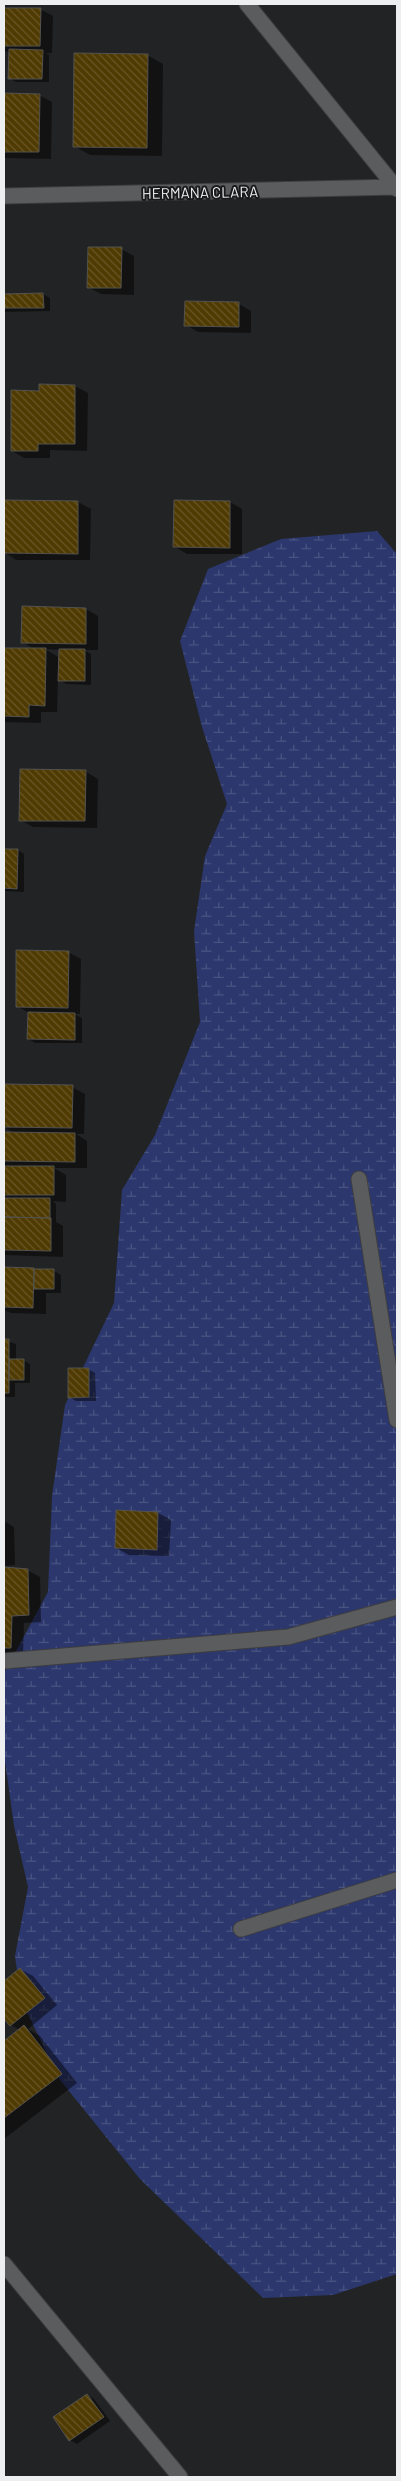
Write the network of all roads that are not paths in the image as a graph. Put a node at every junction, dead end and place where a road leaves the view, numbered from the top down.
1 (247, 4) edge
2 (397, 188) edge
3 (4, 196) edge
4 (360, 1179) dead end
5 (397, 1420) edge
6 (397, 1608) edge
7 (4, 1661) edge
8 (397, 1880) edge
9 (241, 1929) dead end
10 (4, 2264) edge
11 (180, 2477) edge

1 - 2 street
2 - 3 street, HERMANA CLARA
4 - 5 street
6 - 7 street
8 - 9 street
10 - 11 street

